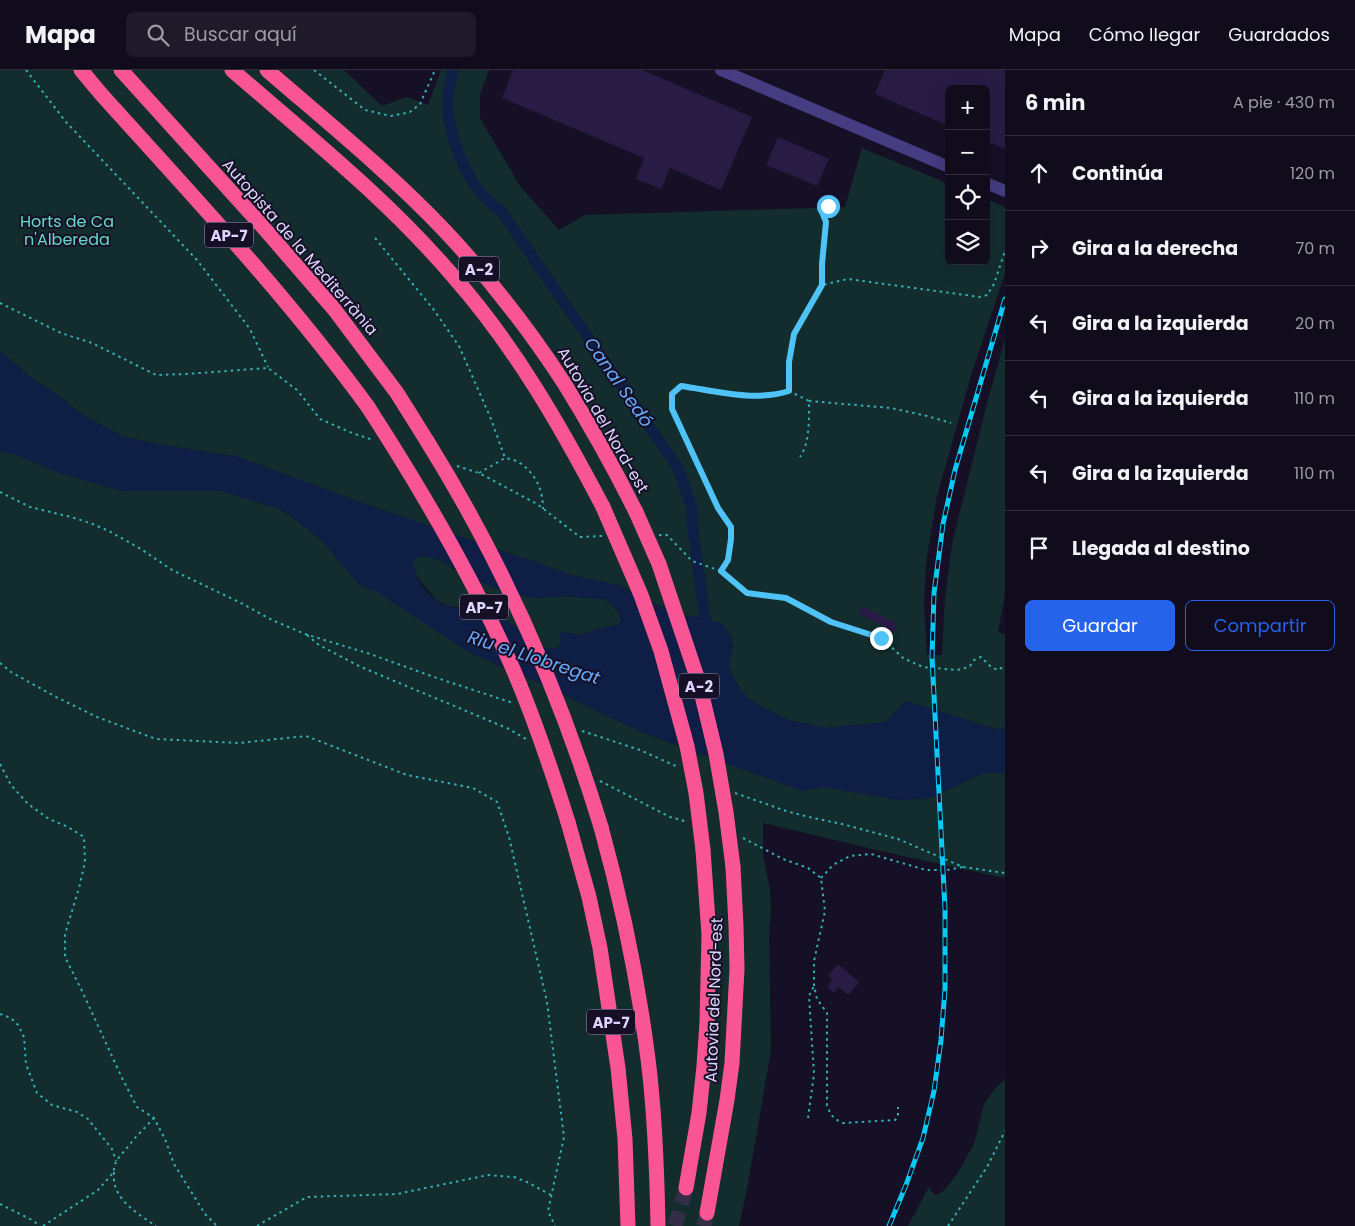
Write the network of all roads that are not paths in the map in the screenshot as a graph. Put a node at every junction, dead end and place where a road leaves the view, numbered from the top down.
1 (81, 70) edge
2 (121, 70) edge
3 (232, 70) edge
4 (268, 70) edge
5 (721, 70) edge
6 (945, 165) edge
7 (990, 185) edge
8 (1005, 191) edge
9 (686, 1188) tunnel mouth
10 (707, 1213) tunnel mouth
11 (628, 1226) edge
12 (658, 1226) edge

1 - 11 highway, AP-7, bridge
2 - 12 highway, Autopista de la Mediterrània / AP-7, bridge
3 - 9 highway, Autovia del Nord-est / A-2, bridge
4 - 10 highway, Autovia del Nord-est / A-2, bridge
5 - 6 street
7 - 8 street

